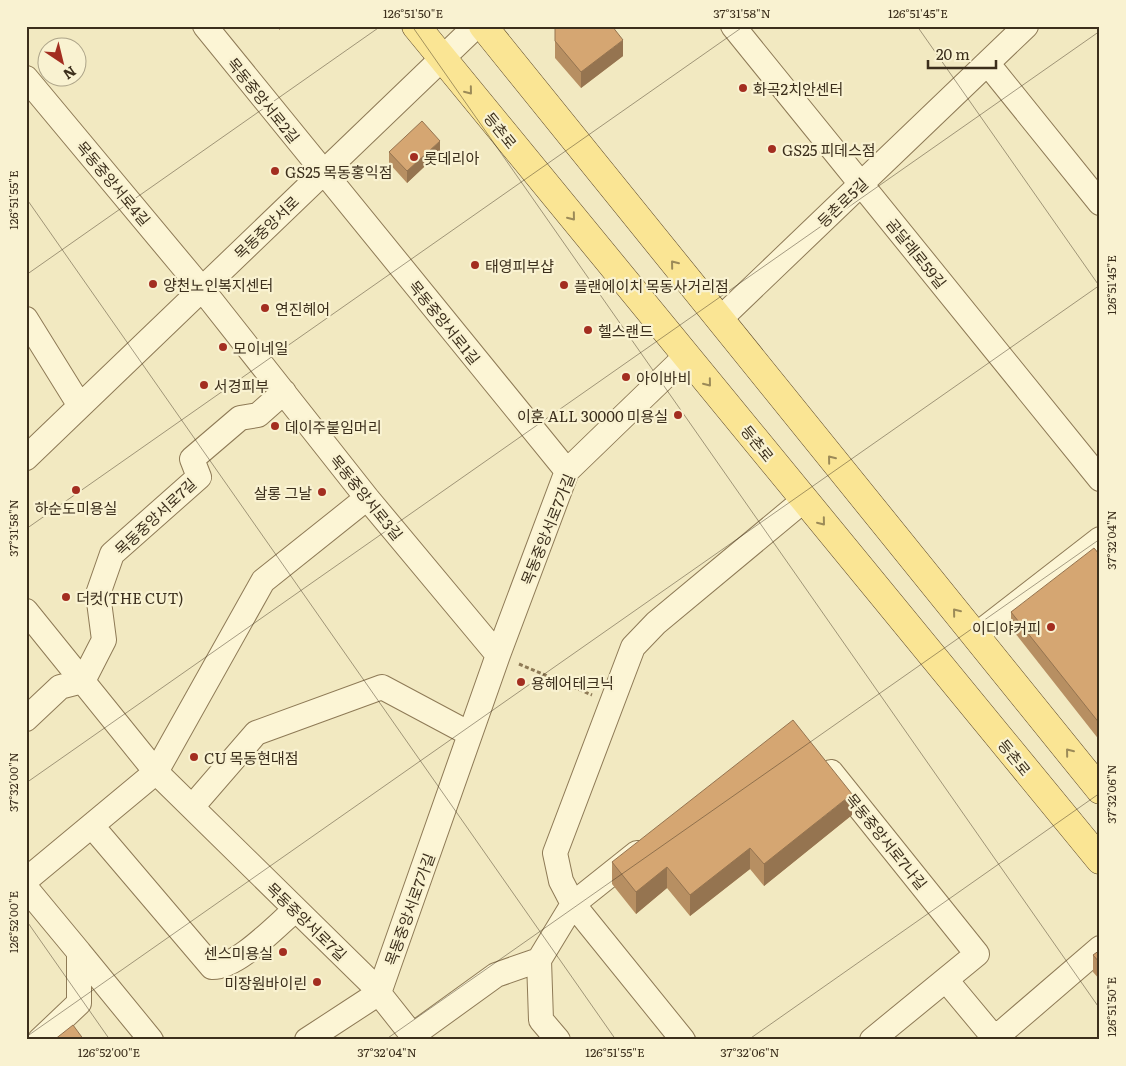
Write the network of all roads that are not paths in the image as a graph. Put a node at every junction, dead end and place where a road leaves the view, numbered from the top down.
1 (205, 26) edge
2 (416, 26) edge
3 (476, 26) edge
4 (484, 26) edge
5 (733, 26) edge
6 (1026, 26) edge
7 (442, 59) junction
8 (988, 64) junction
9 (26, 78) edge
10 (322, 173) junction
11 (861, 183) junction
12 (1100, 203) edge
13 (202, 289) junction
14 (26, 319) edge
15 (719, 320) junction
16 (686, 356) junction
17 (284, 392) junction
18 (80, 406) junction
19 (26, 458) edge
20 (567, 471) junction
21 (1100, 479) edge
22 (367, 498) junction
23 (804, 500) junction
24 (1100, 539) edge
25 (26, 611) edge
26 (975, 636) junction
27 (498, 655) junction
28 (84, 681) junction
29 (26, 719) edge
30 (470, 734) junction
31 (820, 758) edge
32 (156, 772) junction
33 (1100, 790) edge
34 (192, 807) junction
35 (92, 826) junction
36 (657, 837) edge
37 (1100, 860) edge
38 (26, 880) edge
39 (26, 888) edge
40 (573, 904) junction
41 (295, 910) junction
42 (1100, 948) edge
43 (78, 952) junction
44 (538, 960) junction
45 (946, 980) junction
46 (379, 993) junction
47 (415, 1038) edge
48 (994, 1039) edge
49 (40, 1040) edge
50 (151, 1040) edge
51 (307, 1040) edge
52 (558, 1040) edge
53 (683, 1040) edge
54 (872, 1040) edge

1 - 10 street, 목동중앙서로2길
2 - 7 main road, 등촌로
3 - 7 street, 목동중앙서로
15 -> 4 main road
5 - 11 street, 곰달래로59길
6 - 8 street, 등촌로5길
7 - 10 street, 목동중앙서로
7 -> 16 main road, 등촌로
8 - 11 street, 등촌로5길
8 - 12 street
9 - 13 street, 목동중앙서로4길
10 - 13 street, 목동중앙서로
10 - 20 street, 목동중앙서로1길
11 - 15 street, 등촌로5길
11 - 21 street, 곰달래로59길
13 - 17 street, 목동중앙서로3길
13 - 18 street, 목동중앙서로
14 - 18 street
26 -> 15 main road
16 - 20 street, 목동중앙서로7가길
16 -> 23 main road, 등촌로
17 - 22 street, 목동중앙서로3길
17 - 28 street, 목동중앙서로7길
18 - 19 street, 목동중앙서로
20 - 27 street, 목동중앙서로7가길
22 - 27 street, 목동중앙서로3길
22 - 32 street
23 -> 37 main road, 등촌로
23 - 40 street
24 - 26 street
25 - 28 street, 목동중앙서로7길
33 -> 26 main road
27 - 30 street, 목동중앙서로7가길
28 - 29 street
28 - 32 street, 목동중앙서로7길
30 - 34 street
30 - 46 street, 목동중앙서로7가길
31 - 45 street, 목동중앙서로7나길
32 - 34 street, 목동중앙서로7길
32 - 35 street
34 - 41 street, 목동중앙서로7길
35 - 38 street
35 - 41 street
36 - 40 street
39 - 43 street
40 - 44 street
40 - 53 street
41 - 46 street, 목동중앙서로7길
42 - 48 street
43 - 49 street
43 - 50 street
44 - 47 street
44 - 52 street
45 - 48 street
45 - 54 street, 목동중앙서로7나길
46 - 47 street, 목동중앙서로7길
46 - 51 street

